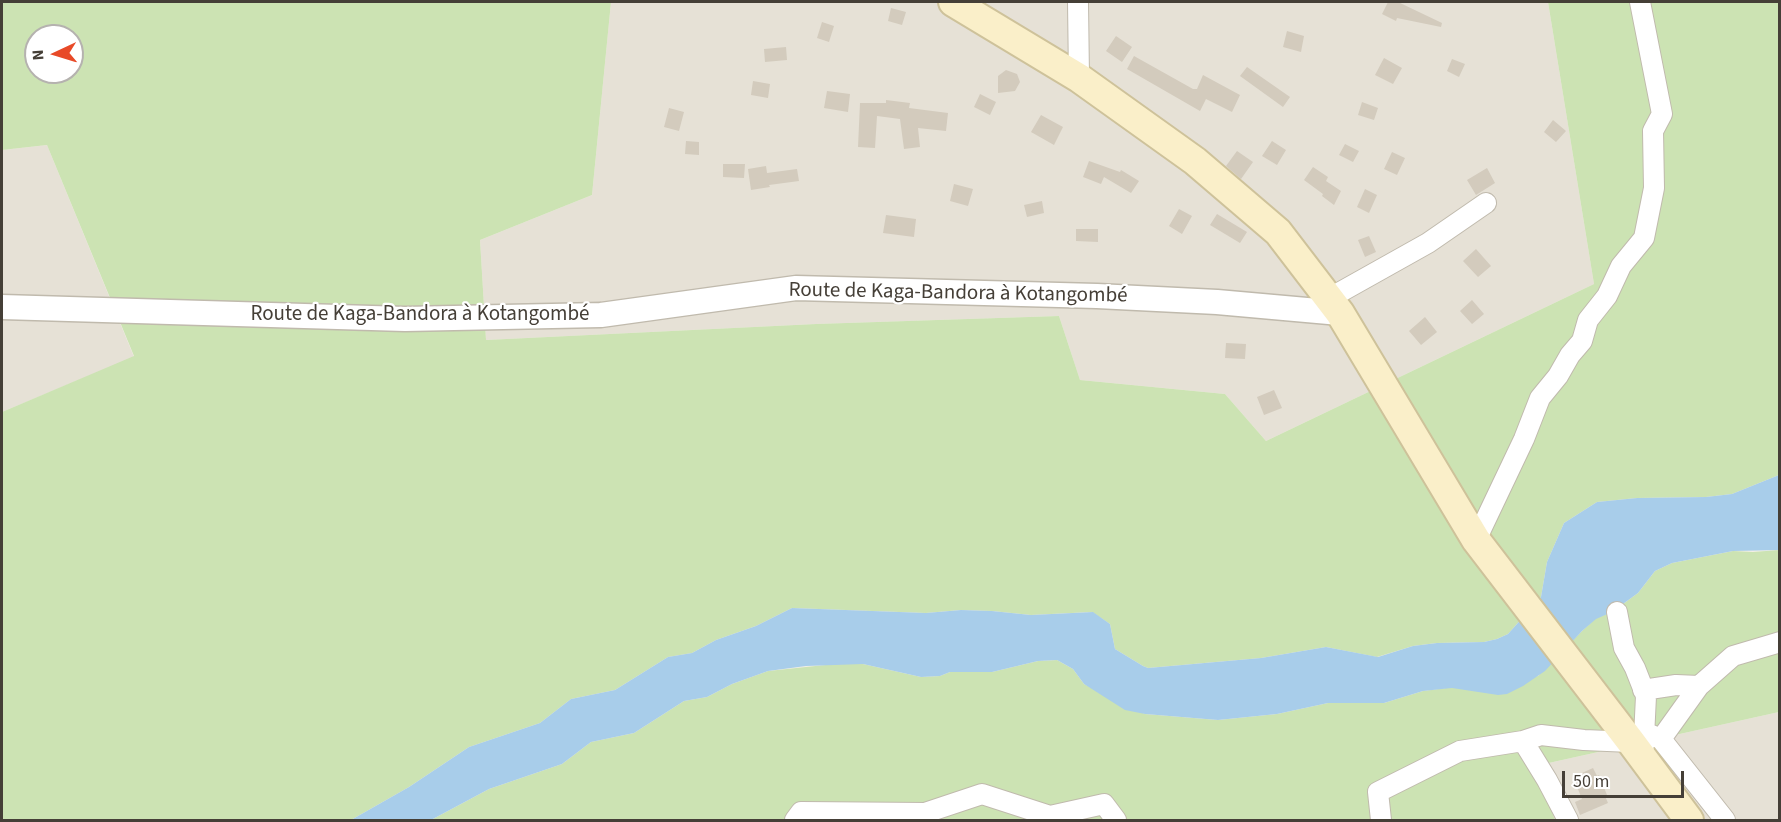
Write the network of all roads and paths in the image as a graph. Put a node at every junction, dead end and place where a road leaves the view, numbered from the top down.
1 (953, 2) edge
2 (1078, 2) edge
3 (1640, 2) edge
4 (1079, 78) junction
5 (1486, 203) dead end
6 (1334, 306) junction
7 (2, 307) edge
8 (1476, 540) junction
9 (1617, 612) dead end
10 (1779, 642) edge
11 (1699, 686) junction
12 (1643, 690) junction
13 (1523, 741) junction
14 (1645, 743) junction
15 (795, 820) edge
16 (1116, 820) edge
17 (1381, 820) edge
18 (1568, 820) edge
19 (1689, 820) edge
20 (1725, 820) edge

1 - 4 main road
2 - 4 street
3 - 8 street
4 - 6 main road
5 - 6 street
6 - 7 street, Route de Kaga-Bandora à Kotangombé
6 - 8 main road
8 - 14 main road
9 - 12 street
10 - 11 street
11 - 12 street
11 - 14 street
12 - 14 street
13 - 14 street
13 - 17 street
13 - 18 street
14 - 19 main road
14 - 20 street
15 - 16 street

